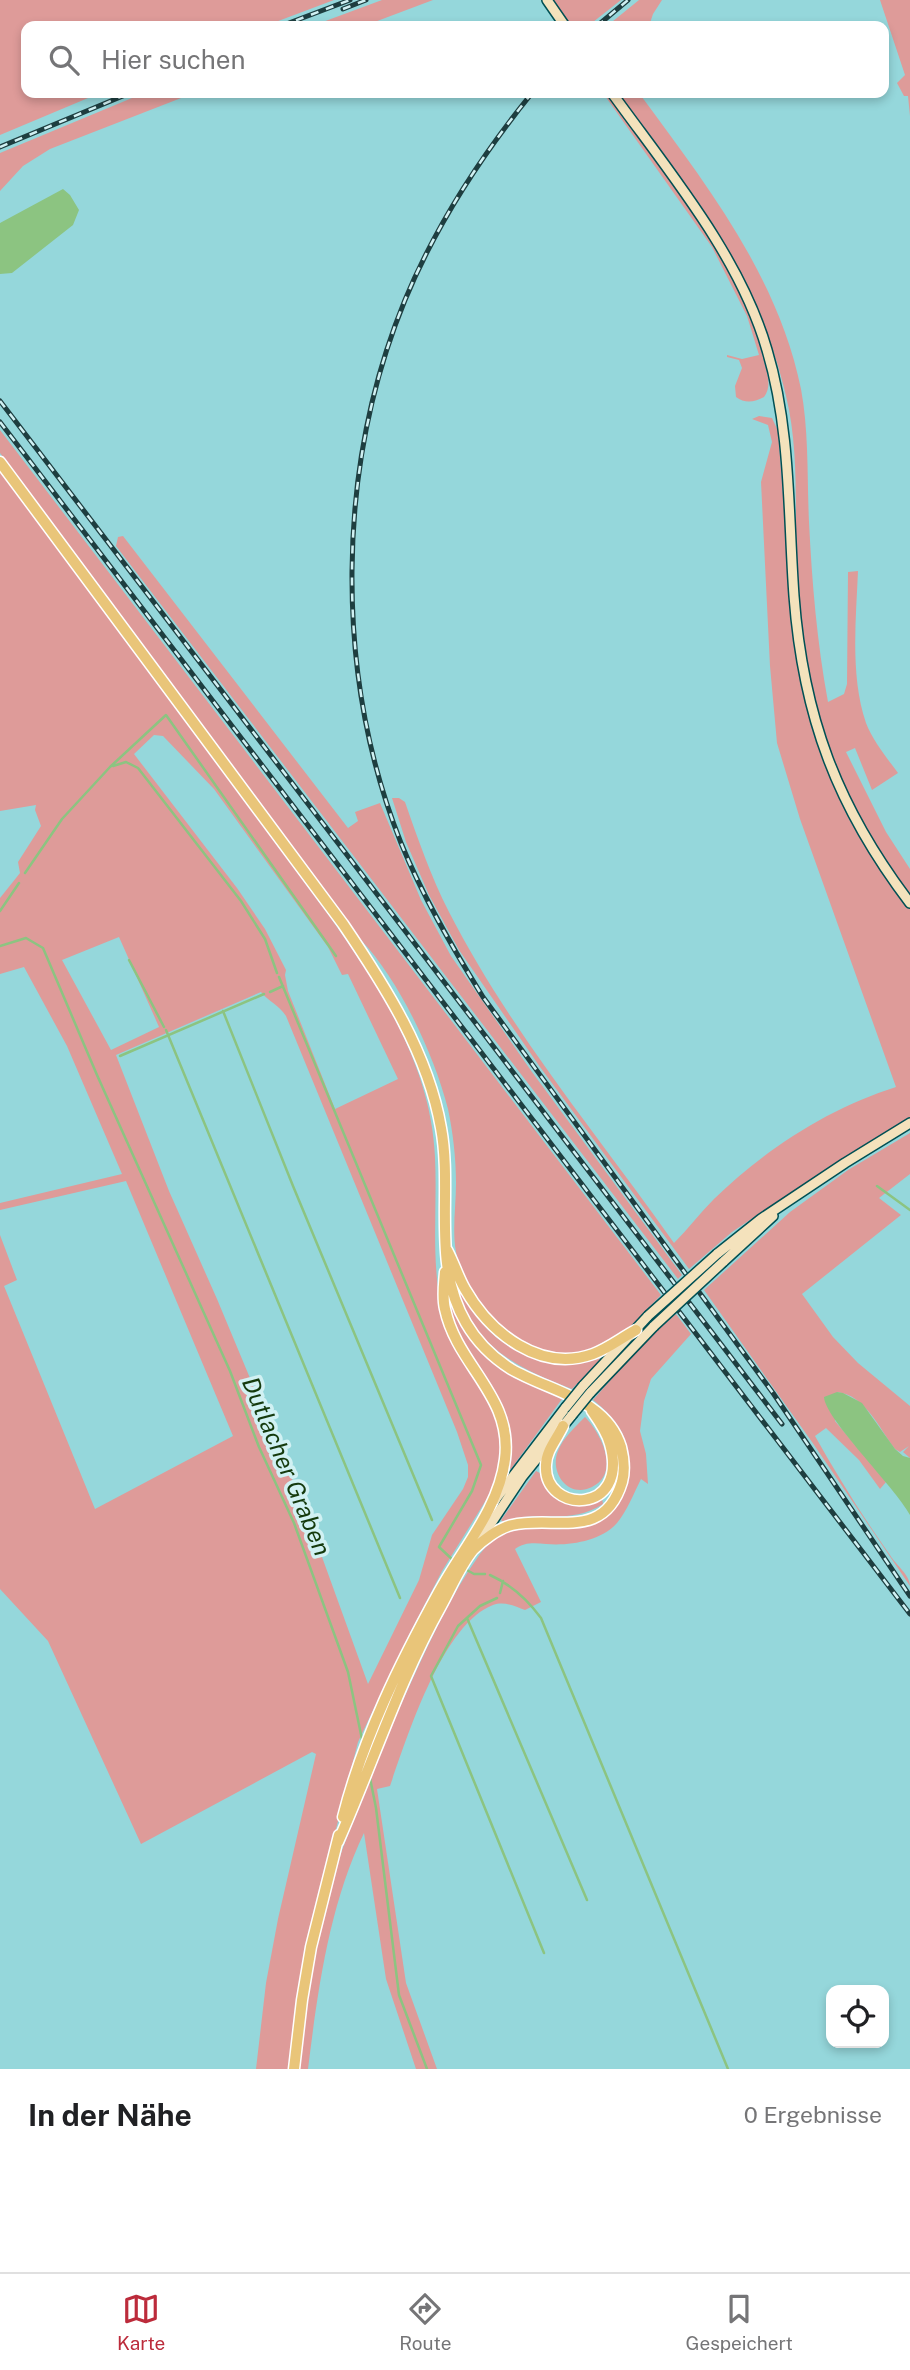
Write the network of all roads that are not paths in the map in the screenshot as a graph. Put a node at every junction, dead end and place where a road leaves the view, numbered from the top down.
1 (547, 0) edge
2 (562, 21) edge
3 (616, 98) edge
4 (0, 462) edge
5 (910, 903) edge
6 (910, 1123) edge
7 (445, 1245) junction
8 (720, 1258) junction
9 (446, 1261) junction
10 (636, 1330) junction
11 (587, 1390) junction
12 (590, 1407) junction
13 (569, 1411) junction
14 (563, 1426) junction
15 (493, 1503) junction
16 (474, 1550) junction
17 (464, 1557) junction
18 (445, 1590) junction
19 (338, 1842) junction
20 (293, 2069) edge

1 - 2 main road
3 - 5 main road
4 - 7 main road
6 - 8 main road
7 - 9 main road
7 - 10 main road
8 - 10 main road, bridge
8 - 11 main road, bridge
9 - 12 main road
9 - 15 main road
10 - 11 main road
11 - 13 main road, bridge
12 - 14 main road
12 - 16 main road
13 - 14 main road
13 - 15 main road
14 - 16 main road
15 - 17 main road
16 - 17 main road
17 - 18 main road
18 - 19 main road
18 - 19 main road
19 - 20 main road

